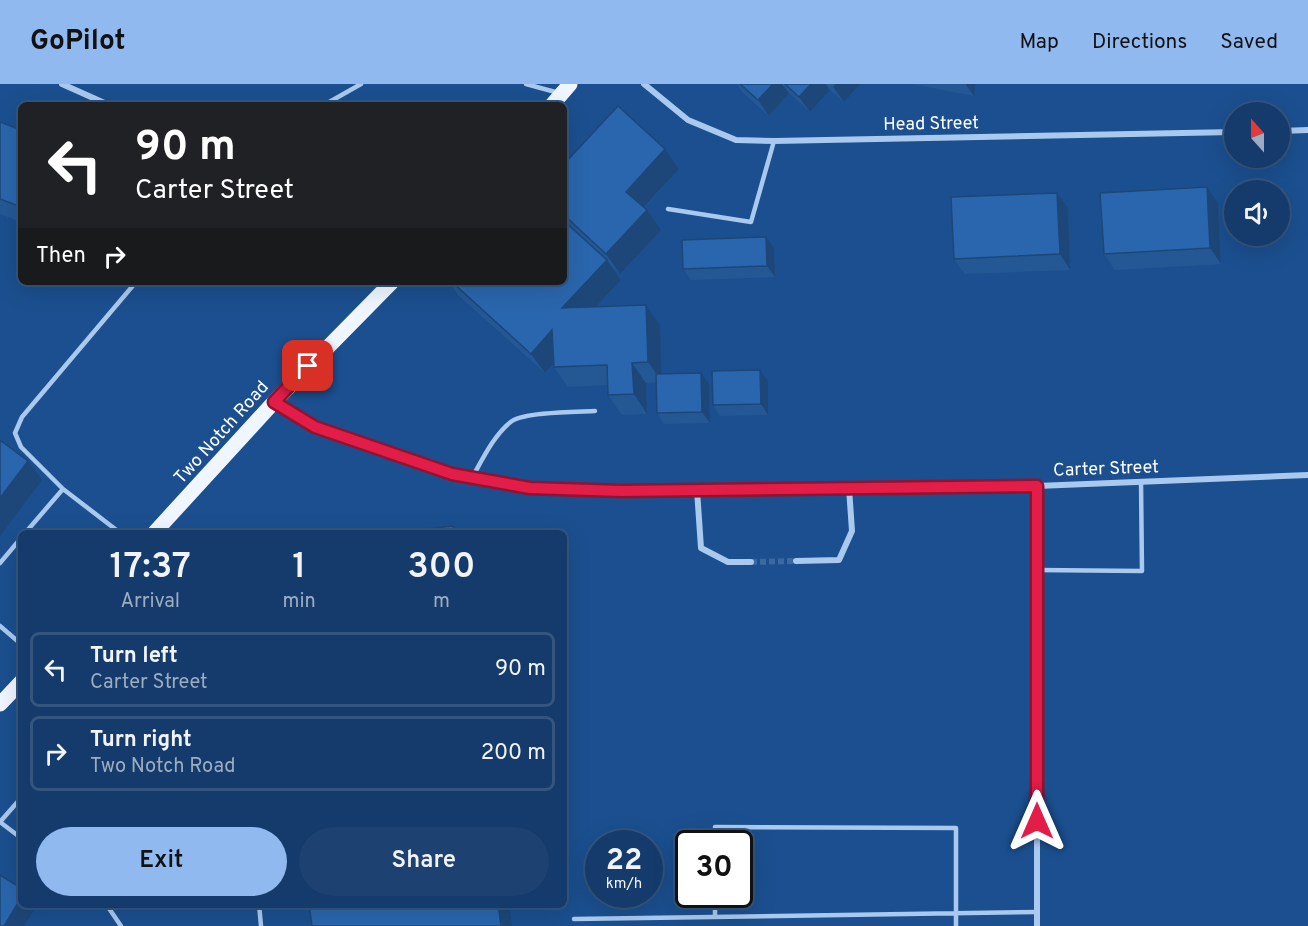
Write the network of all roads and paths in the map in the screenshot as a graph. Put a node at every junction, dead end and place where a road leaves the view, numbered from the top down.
1 (62, 84) edge
2 (362, 84) edge
3 (526, 84) edge
4 (644, 84) edge
5 (561, 94) edge
6 (102, 102) edge
7 (329, 102) edge
8 (1308, 130) edge
9 (1290, 131) edge
10 (1224, 132) edge
11 (774, 141) junction
12 (668, 209) dead end
13 (133, 285) edge
14 (389, 285) edge
15 (274, 402) junction
16 (595, 411) dead end
17 (1308, 475) edge
18 (472, 478) junction
19 (1142, 482) junction
20 (1037, 486) junction
21 (849, 488) junction
22 (63, 489) junction
23 (696, 490) junction
24 (28, 530) edge
25 (117, 530) edge
26 (157, 530) edge
27 (18, 542) edge
28 (796, 561) tunnel mouth
29 (751, 562) tunnel mouth
30 (0, 563) edge
31 (1037, 570) junction
32 (0, 626) edge
33 (18, 641) edge
34 (18, 685) edge
35 (0, 704) edge
36 (18, 801) edge
37 (0, 822) edge
38 (715, 830) edge
39 (18, 836) edge
40 (109, 908) edge
41 (259, 908) edge
42 (715, 908) edge
43 (1037, 912) junction
44 (956, 913) junction
45 (715, 917) junction
46 (574, 919) dead end
47 (120, 926) edge
48 (261, 926) edge
49 (956, 926) edge
50 (1037, 926) edge

1 - 6 street
2 - 7 lane
3 - 5 lane
4 - 11 street, Head Street
8 - 9 street
10 - 11 street, Head Street
11 - 12 lane
13 - 22 lane
14 - 15 main road, Two Notch Road
15 - 18 street, Carter Street
15 - 26 main road, Two Notch Road
16 - 18 lane
17 - 19 street, Carter Street
18 - 23 street, Carter Street
19 - 20 street, Carter Street
19 - 31 lane
20 - 21 street, Carter Street
20 - 31 street
21 - 23 street, Carter Street
21 - 28 street
22 - 24 lane
22 - 25 lane
23 - 29 street
27 - 30 lane
31 - 43 street
32 - 33 lane
34 - 35 main road
36 - 37 lane
37 - 39 lane
38 - 44 lane
40 - 47 lane
41 - 48 lane
42 - 45 lane
43 - 44 lane
43 - 50 street
44 - 45 lane
44 - 49 lane
45 - 46 lane

